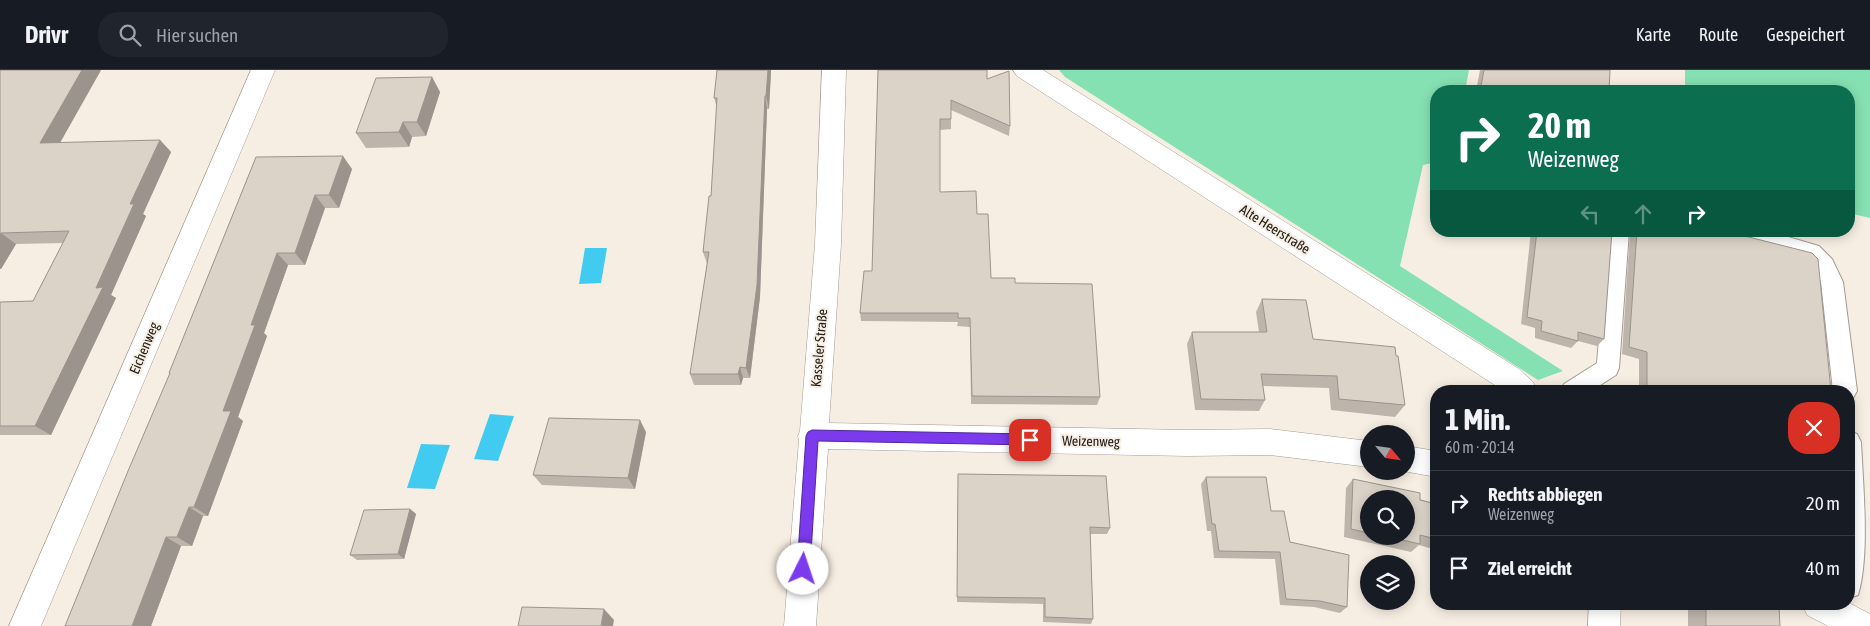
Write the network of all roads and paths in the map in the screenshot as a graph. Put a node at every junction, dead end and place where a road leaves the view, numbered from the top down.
1 (263, 70) edge
2 (834, 70) edge
3 (1025, 70) edge
4 (1619, 237) edge
5 (1758, 237) edge
6 (1516, 385) edge
7 (1581, 385) edge
8 (1844, 385) edge
9 (812, 436) junction
10 (1360, 453) edge
11 (1415, 460) edge
12 (1430, 463) edge
13 (1605, 610) edge
14 (25, 626) edge
15 (800, 626) edge
16 (1604, 626) edge

1 - 14 street, Eichenweg
2 - 9 street, Kasseler Straße
3 - 6 street, Alte Heerstraße
4 - 7 lane
5 - 8 lane
9 - 10 street, Weizenweg
9 - 15 street, Kasseler Straße
11 - 12 street
13 - 16 street

